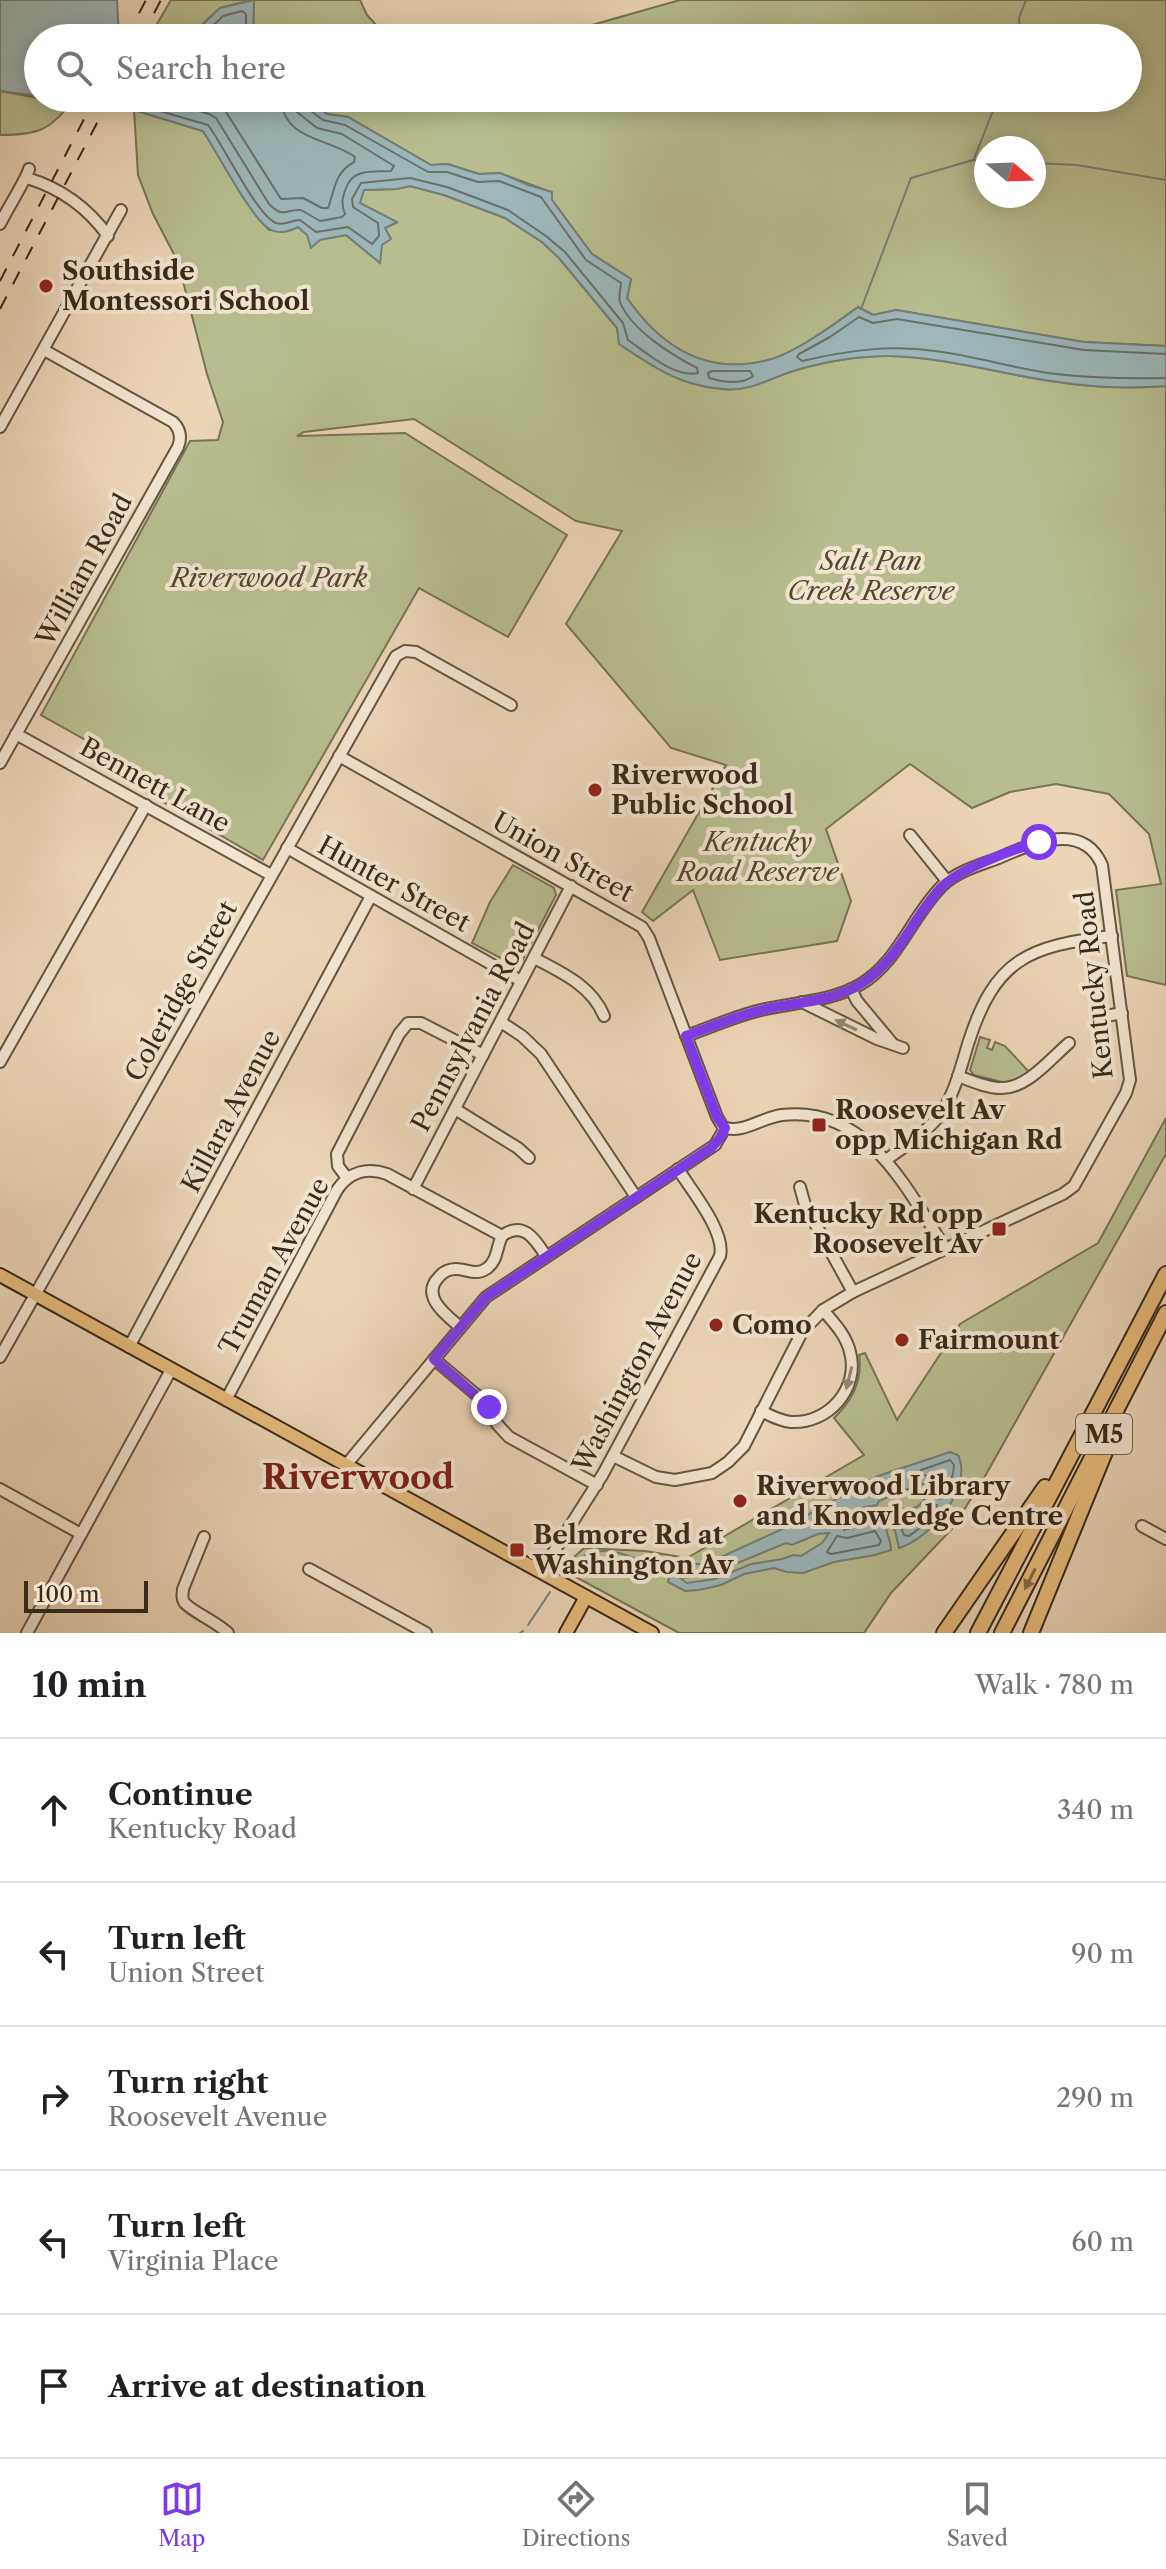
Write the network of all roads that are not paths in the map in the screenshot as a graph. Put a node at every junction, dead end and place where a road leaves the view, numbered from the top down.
1 (121, 210) dead end
2 (0, 224) edge
3 (108, 236) junction
4 (44, 350) junction
5 (0, 427) edge
6 (511, 705) dead end
7 (16, 734) junction
8 (339, 756) junction
9 (0, 763) edge
10 (146, 805) junction
11 (910, 835) dead end
12 (287, 848) junction
13 (271, 875) junction
14 (947, 881) junction
15 (571, 886) junction
16 (371, 896) junction
17 (1112, 936) junction
18 (534, 958) junction
19 (521, 981) junction
20 (851, 989) junction
21 (802, 1002) junction
22 (1122, 1013) junction
23 (604, 1016) dead end
24 (1101, 1017) dead end
25 (501, 1022) junction
26 (686, 1036) junction
27 (1069, 1043) dead end
28 (483, 1055) junction
29 (0, 1062) edge
30 (958, 1076) junction
31 (455, 1109) junction
32 (725, 1128) junction
33 (529, 1158) dead end
34 (886, 1160) junction
35 (678, 1169) junction
36 (347, 1178) junction
37 (655, 1184) junction
38 (689, 1187) junction
39 (800, 1187) dead end
40 (413, 1189) junction
41 (636, 1197) junction
42 (502, 1236) junction
43 (945, 1248) junction
44 (546, 1256) junction
45 (1166, 1274) edge
46 (0, 1275) edge
47 (853, 1292) junction
48 (35, 1294) junction
49 (823, 1310) junction
50 (1166, 1313) edge
51 (460, 1327) junction
52 (1151, 1343) junction
53 (129, 1347) junction
54 (0, 1357) edge
55 (434, 1359) junction
56 (171, 1370) junction
57 (1112, 1377) junction
58 (226, 1400) junction
59 (761, 1411) junction
60 (613, 1456) junction
61 (346, 1465) junction
62 (597, 1485) junction
63 (0, 1489) edge
64 (1142, 1526) dead end
65 (81, 1534) junction
66 (204, 1537) dead end
67 (1166, 1539) edge
68 (309, 1569) dead end
69 (541, 1572) junction
70 (586, 1597) junction
71 (27, 1633) edge
72 (228, 1633) edge
73 (426, 1633) edge
74 (566, 1633) edge
75 (652, 1633) edge
76 (944, 1633) edge
77 (978, 1633) edge
78 (1002, 1633) edge
79 (1031, 1633) edge

1 - 3 street
2 - 3 street
3 - 4 street
4 - 5 street
4 - 7 street, William Road
6 - 8 street, Coleridge Street
7 - 9 street, William Road
7 - 10 street, Bennett Lane
8 - 12 street, Coleridge Street
8 - 15 street, Union Street
10 - 13 street, Bennett Lane
10 - 29 street
11 - 14 street
12 - 13 street, Coleridge Street
12 - 16 street, Hunter Street
13 - 48 street, Coleridge Street
14 - 17 street, Kentucky Road
14 - 20 street, Kentucky Road
15 - 18 street, Pennsylvania Road
15 - 26 street, Union Street
16 - 19 street, Hunter Street
16 - 53 street, Killara Avenue
17 - 22 street, Kentucky Road
17 - 30 street
18 - 19 street, Pennsylvania Road
18 - 23 street
19 - 25 street, Pennsylvania Road
20 - 21 street, Kentucky Road
20 -> 21 street
21 - 26 street, Kentucky Road
22 - 24 street
22 - 43 street, Kentucky Road
25 - 28 street, Pennsylvania Road
25 - 41 street
26 - 32 street, Union Street
27 - 30 street
28 - 31 street, Pennsylvania Road
28 - 36 street
30 - 34 street
31 - 33 street
31 - 40 street, Pennsylvania Road
32 - 34 street
32 - 35 street
34 - 43 street
35 - 37 street
35 - 38 street, Washington Avenue
36 - 40 street, Truman Avenue
36 - 58 street, Truman Avenue
37 - 38 street
37 - 41 street
38 - 60 street, Washington Avenue
39 - 47 street
40 - 42 street, Truman Avenue
41 - 44 street
42 - 44 street, Truman Avenue
42 - 51 street
43 - 47 street, Kentucky Road
44 - 51 street
45 - 57 highway, M5
46 - 48 main road
47 - 49 street, Kentucky Road
48 - 53 main road
48 - 54 street, Coleridge Street
49 - 59 street, Kentucky Road
49 -> 59 street
50 - 52 highway, M5
51 - 55 street
52 -> 78 highway, M5
52 - 79 highway
53 - 56 main road
55 - 61 street
55 - 62 street
56 - 58 main road
56 - 65 street
57 - 76 highway
57 - 77 highway, M5
58 - 61 main road
59 - 60 street, Kentucky Road
60 - 62 street, Washington Avenue
61 - 69 main road
62 - 69 street, Washington Avenue
63 - 65 street
64 - 67 street
65 - 71 street
66 - 72 street
68 - 73 street
69 - 70 main road
70 - 74 main road
70 - 75 main road

